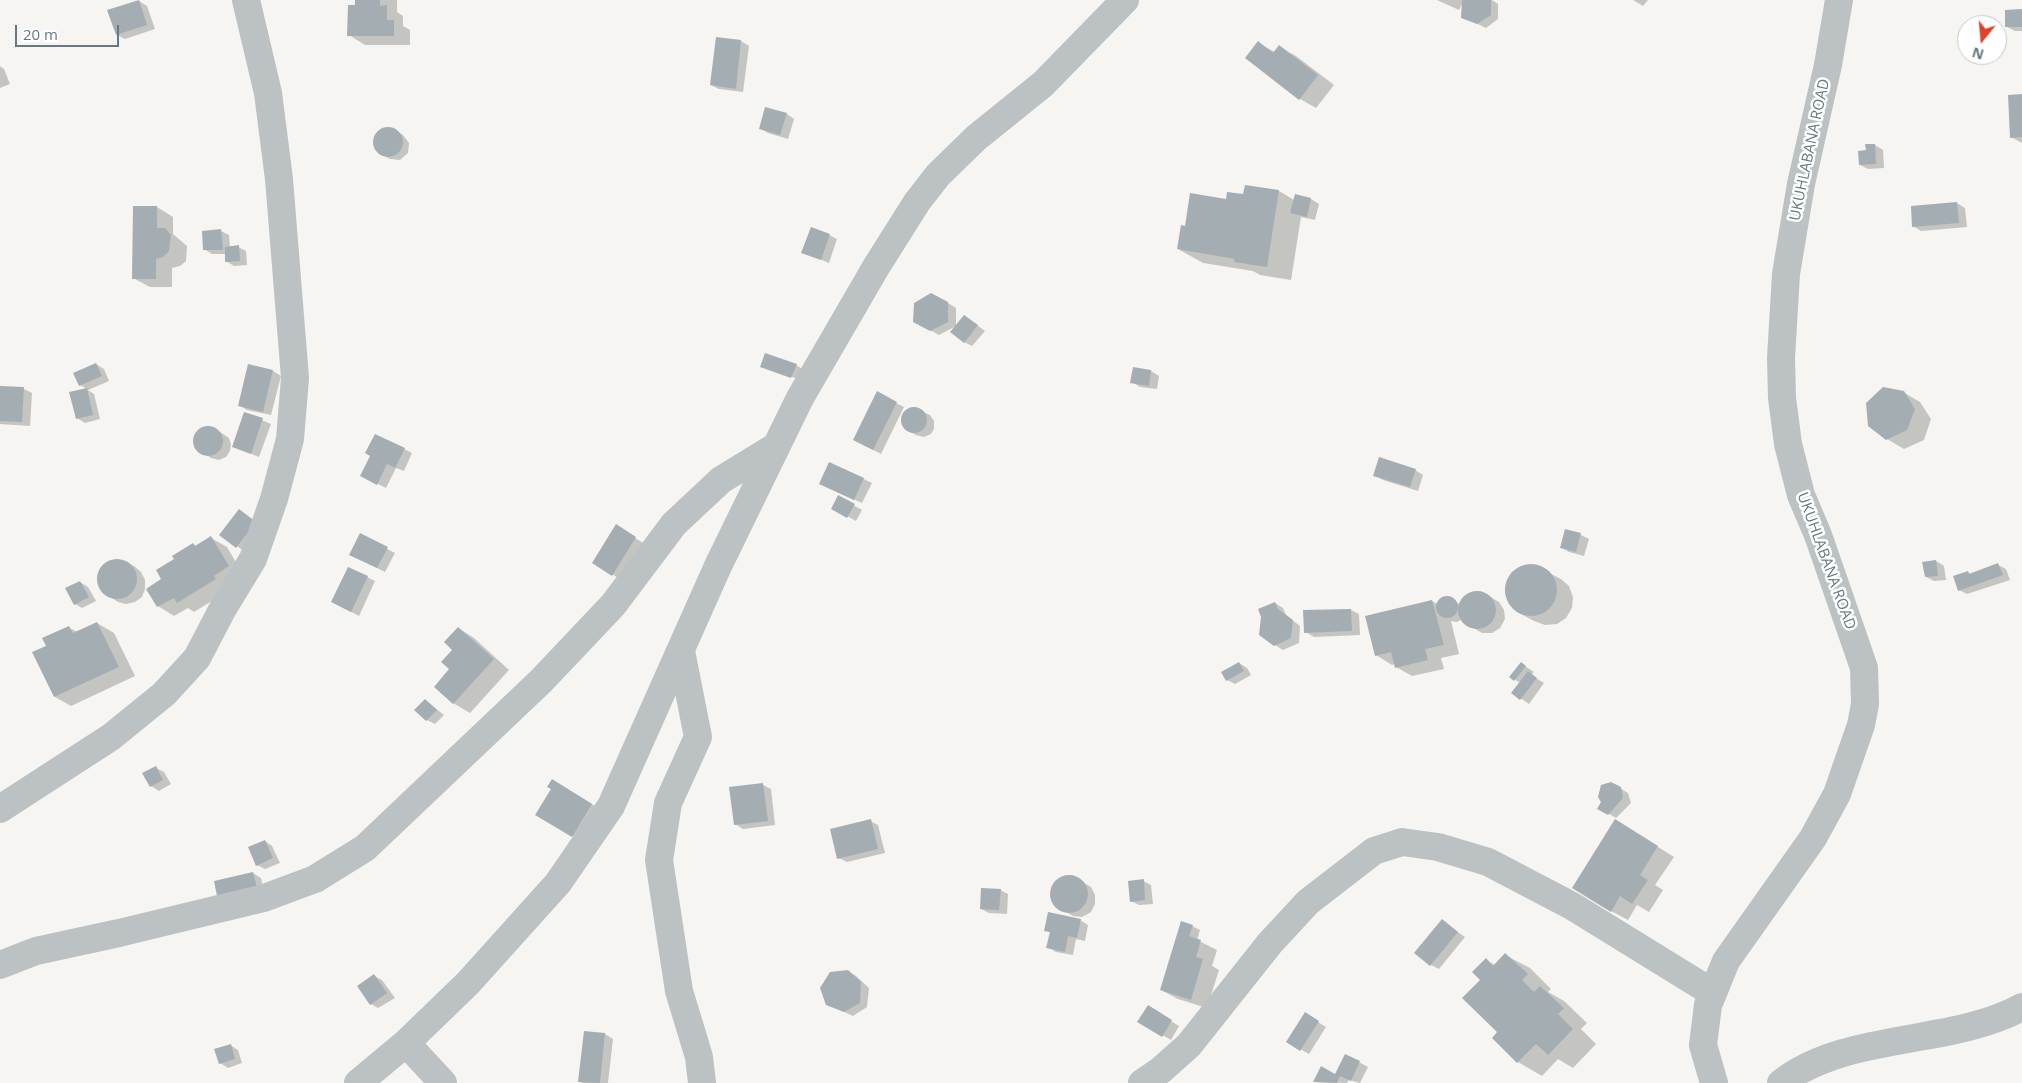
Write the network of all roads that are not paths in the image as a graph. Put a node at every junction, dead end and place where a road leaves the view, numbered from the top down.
1 (246, 0) edge
2 (1125, 0) edge
3 (1839, 0) edge
4 (775, 447) junction
5 (681, 651) junction
6 (0, 809) edge
7 (0, 965) edge
8 (1713, 992) junction
9 (2022, 1007) edge
10 (406, 1043) junction
11 (358, 1083) edge
12 (443, 1083) edge
13 (702, 1083) edge
14 (1142, 1083) edge
15 (1714, 1083) edge
16 (1781, 1083) edge

1 - 6 street
2 - 4 street
3 - 8 street, UKUHLABANA ROAD
4 - 5 street
4 - 7 street
5 - 10 street
5 - 13 street
8 - 14 street
8 - 15 street, UKUHLABANA ROAD
9 - 16 street
10 - 11 street
10 - 12 street

